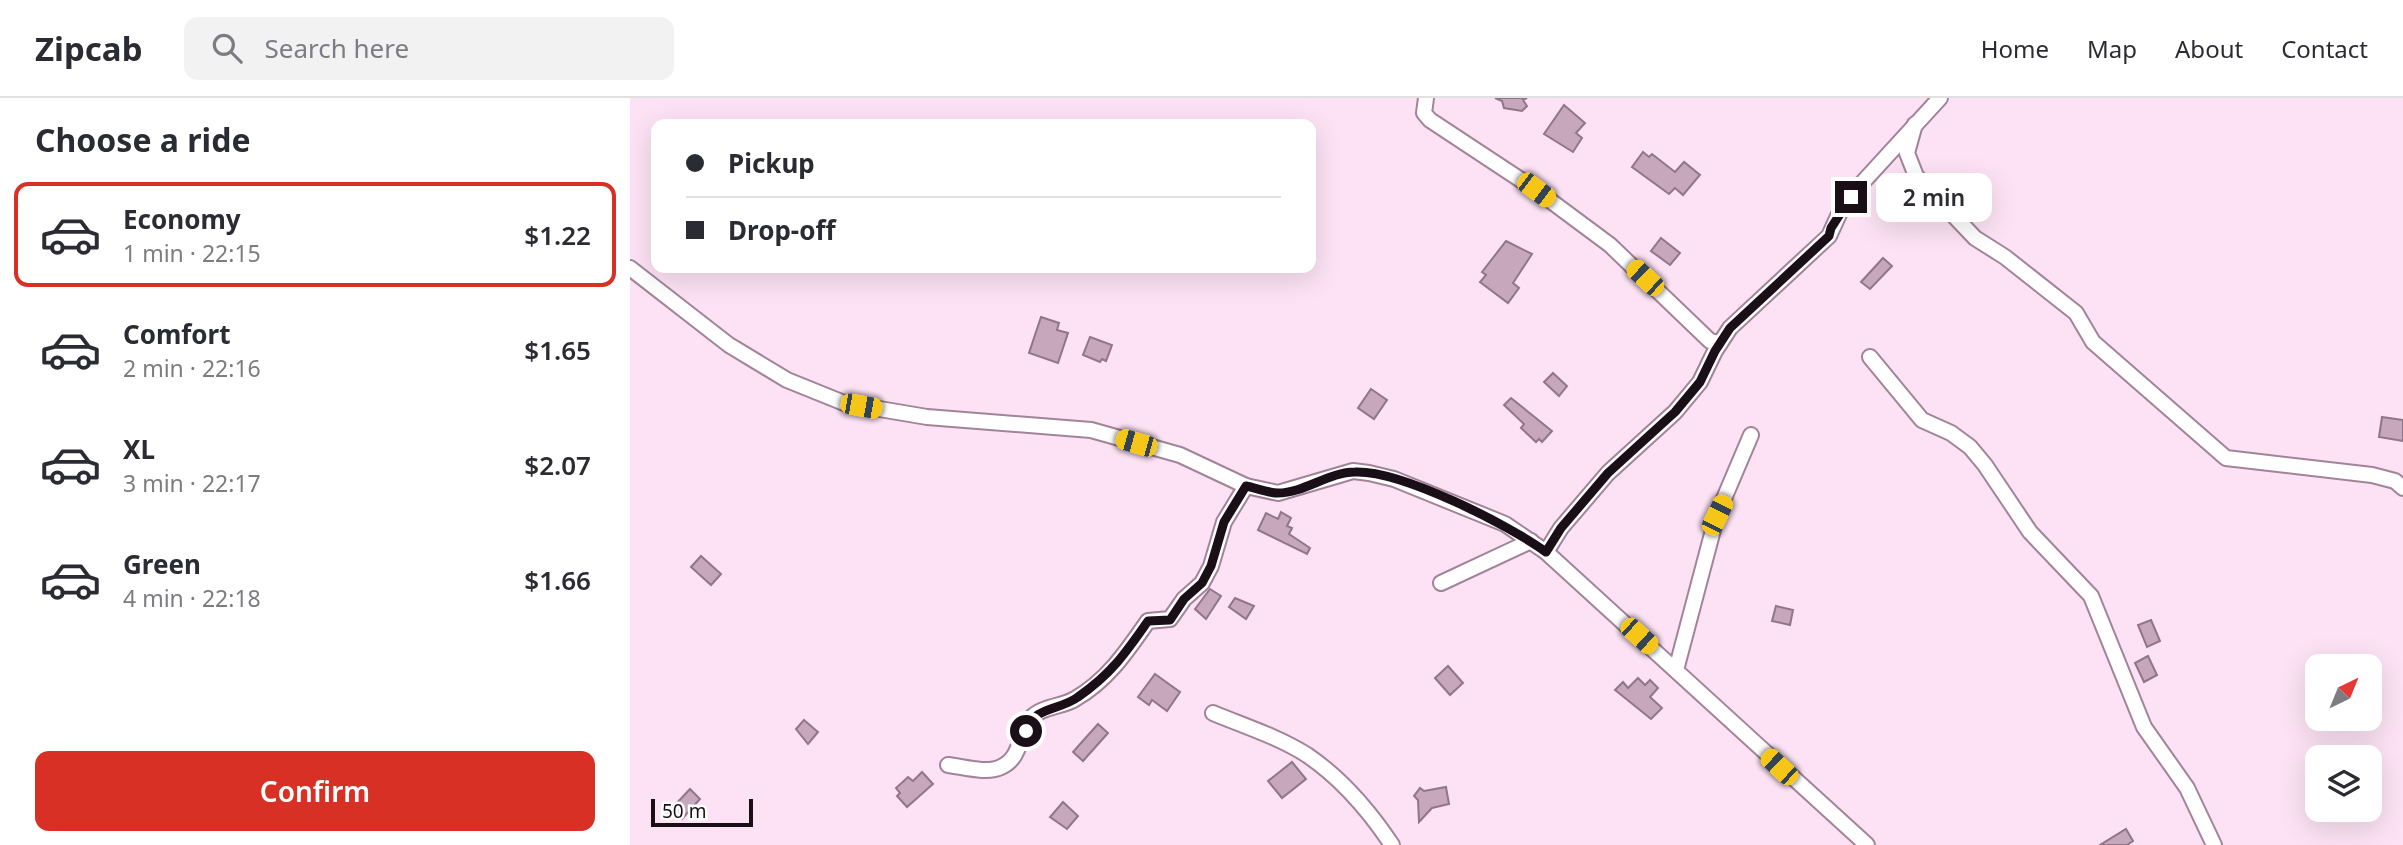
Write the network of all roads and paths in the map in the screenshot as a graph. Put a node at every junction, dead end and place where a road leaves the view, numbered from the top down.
1 (1426, 98) edge
2 (1940, 98) edge
3 (1915, 124) junction
4 (630, 268) edge
5 (1720, 343) junction
6 (1870, 357) dead end
7 (1751, 435) dead end
8 (1246, 486) junction
9 (2403, 488) edge
10 (1531, 541) junction
11 (1546, 552) junction
12 (1441, 583) dead end
13 (1675, 670) junction
14 (1213, 713) dead end
15 (948, 765) dead end
16 (1392, 845) edge
17 (1867, 845) edge
18 (2214, 845) edge

1 - 5 street
2 - 3 street
3 - 5 street
3 - 9 street
4 - 8 street
5 - 11 street
6 - 18 street
7 - 13 street
8 - 10 street
8 - 15 street
10 - 11 street
10 - 12 street
11 - 13 street
13 - 17 street
14 - 16 street

